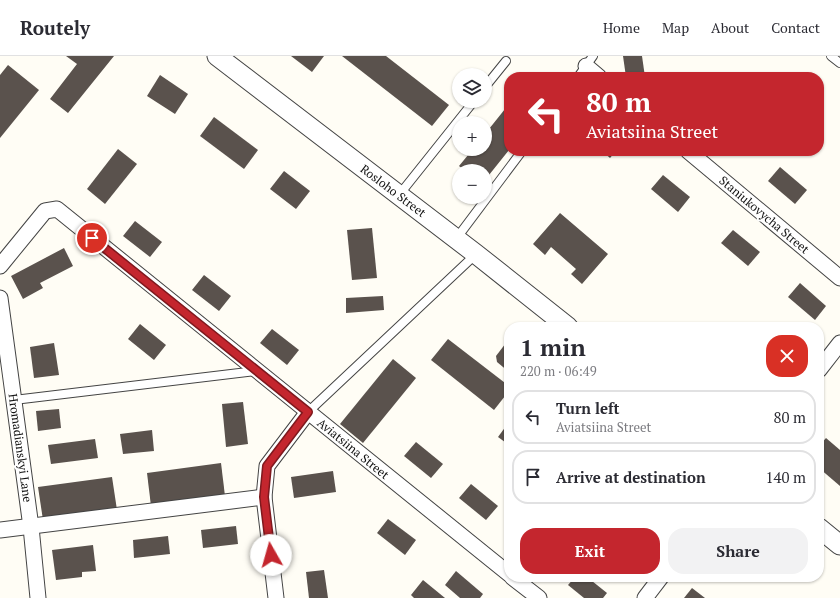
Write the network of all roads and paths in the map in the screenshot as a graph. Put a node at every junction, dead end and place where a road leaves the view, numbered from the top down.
1 (217, 56) edge
2 (831, 56) edge
3 (506, 61) dead end
4 (840, 63) edge
5 (492, 78) edge
6 (468, 108) edge
7 (518, 156) edge
8 (694, 156) edge
9 (399, 195) junction
10 (456, 239) junction
11 (476, 254) junction
12 (0, 266) edge
13 (840, 278) edge
14 (0, 302) edge
15 (562, 322) edge
16 (840, 343) edge
17 (824, 364) edge
18 (256, 371) junction
19 (14, 400) junction
20 (308, 412) junction
21 (264, 497) junction
22 (31, 527) junction
23 (0, 530) edge
24 (824, 532) edge
25 (840, 545) edge
26 (504, 570) edge
27 (518, 582) edge
28 (657, 582) edge
29 (38, 598) edge
30 (276, 598) edge
31 (538, 598) edge
32 (645, 598) edge

1 - 9 street, Rosloho Street
2 - 4 lane
3 - 5 lane
6 - 9 lane
7 - 10 lane
8 - 13 street, Staniukovycha Street
9 - 10 street, Rosloho Street
10 - 11 street, Rosloho Street
11 - 15 street, Rosloho Street
11 - 20 lane
12 - 18 street, Aviatsiina Street
14 - 19 street, Hromadianskyi Lane
16 - 17 street
18 - 19 lane
18 - 20 street, Aviatsiina Street
19 - 22 street, Hromadianskyi Lane
20 - 21 street
20 - 26 street, Aviatsiina Street
21 - 22 street
21 - 30 street
22 - 23 street
22 - 29 street, Hromadianskyi Lane
24 - 25 street
27 - 31 street
28 - 32 street

